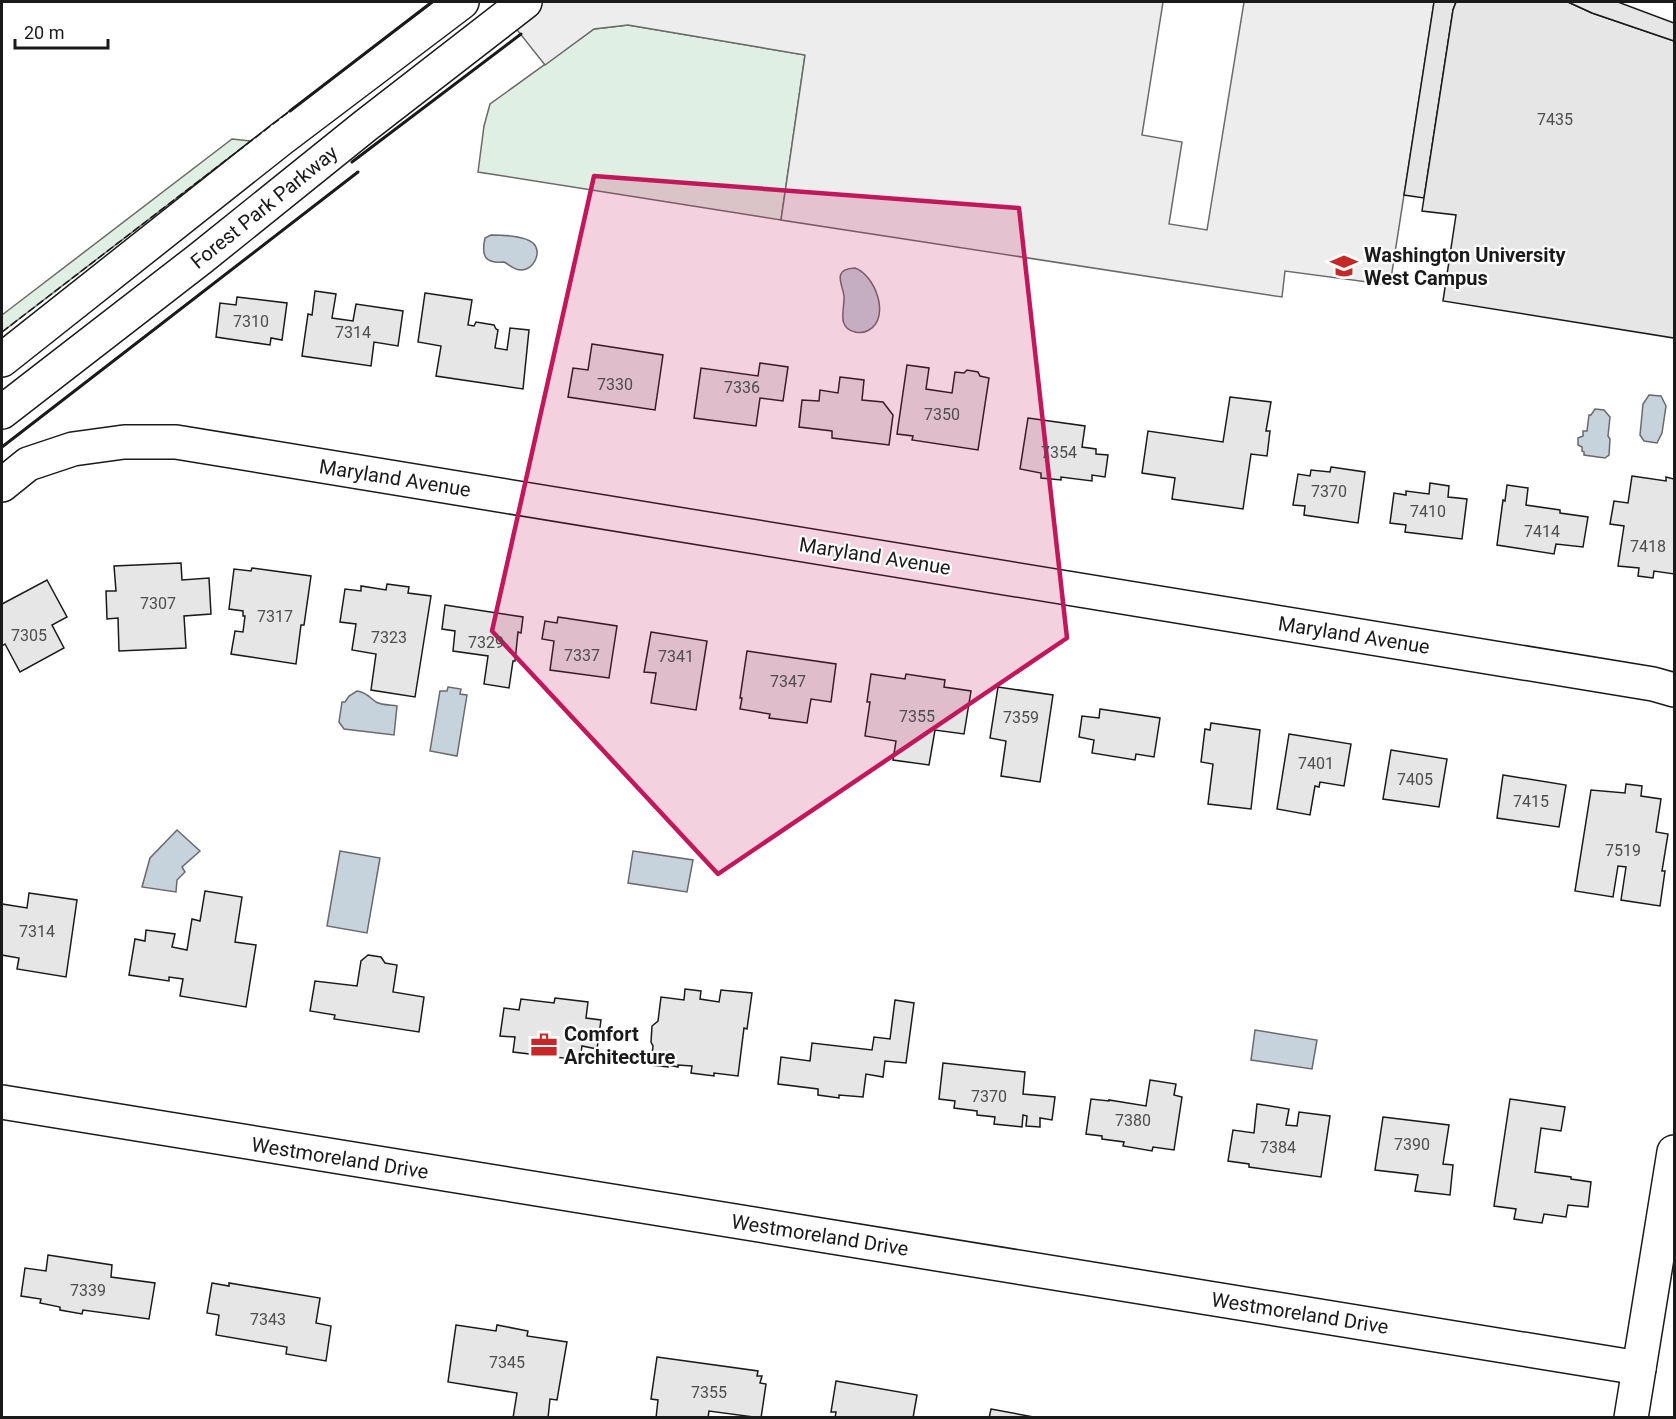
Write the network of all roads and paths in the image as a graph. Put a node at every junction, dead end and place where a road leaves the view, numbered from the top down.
1 (462, 2) edge
2 (515, 9) edge
3 (2, 360) edge
4 (2, 411) edge
5 (2, 485) edge
6 (1674, 690) edge
7 (2, 1102) edge
8 (1674, 1152) edge
9 (1663, 1295) edge
10 (1639, 1368) junction
11 (1631, 1418) edge

1 - 3 main road, Forest Park Parkway
2 - 4 main road, Forest Park Parkway
5 - 6 main road, Maryland Avenue
7 - 10 main road, Westmoreland Drive
8 - 9 main road
9 - 10 main road
10 - 11 main road

